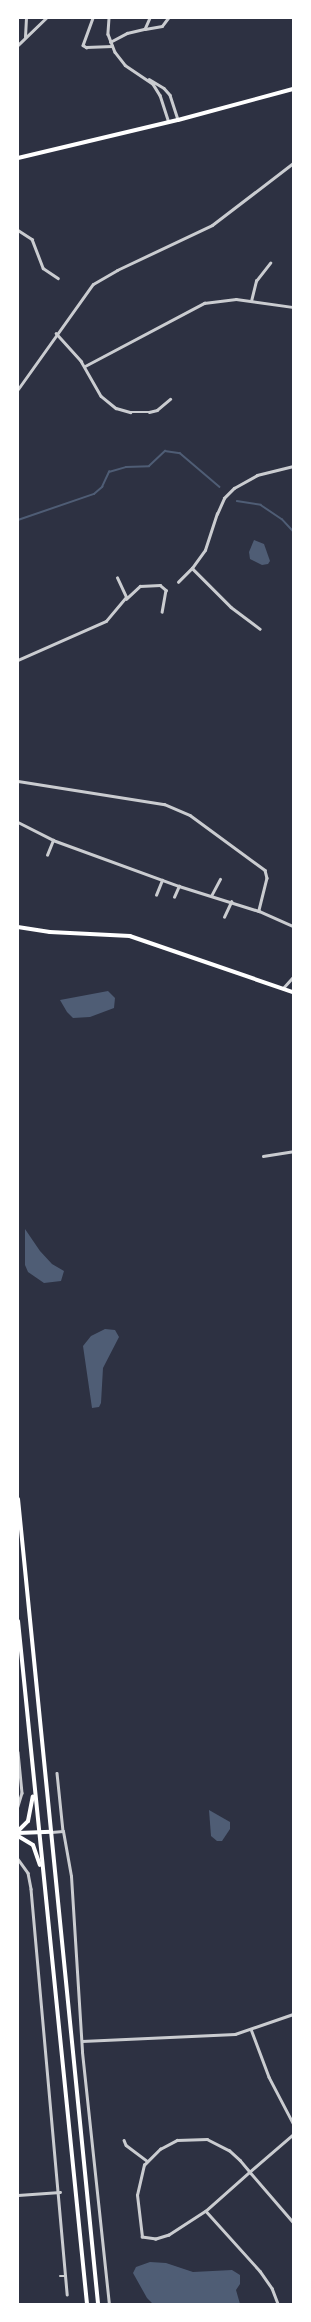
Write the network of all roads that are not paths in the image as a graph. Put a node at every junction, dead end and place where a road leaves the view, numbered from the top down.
1 (26, 18) edge
2 (46, 18) edge
3 (93, 18) edge
4 (109, 18) edge
5 (150, 18) edge
6 (168, 18) edge
7 (145, 29) junction
8 (26, 38) junction
9 (110, 42) junction
10 (18, 45) edge
11 (112, 46) junction
12 (147, 78) junction
13 (293, 89) edge
14 (178, 120) junction
15 (169, 123) junction
16 (18, 158) edge
17 (293, 163) edge
18 (18, 230) edge
19 (270, 263) dead end
20 (58, 278) dead end
21 (251, 301) junction
22 (293, 307) edge
23 (56, 333) junction
24 (85, 366) junction
25 (18, 389) edge
26 (170, 399) dead end
27 (293, 466) edge
28 (192, 568) junction
29 (117, 578) dead end
30 (178, 582) dead end
31 (125, 600) junction
32 (162, 612) dead end
33 (260, 629) dead end
34 (18, 660) edge
35 (18, 781) edge
36 (18, 822) edge
37 (53, 840) junction
38 (47, 855) dead end
39 (220, 879) dead end
40 (162, 880) junction
41 (179, 886) junction
42 (156, 895) dead end
43 (211, 896) junction
44 (174, 897) dead end
45 (231, 902) junction
46 (259, 911) junction
47 (224, 917) dead end
48 (293, 926) edge
49 (18, 927) edge
50 (293, 977) edge
51 (283, 988) junction
52 (293, 992) edge
53 (293, 1151) edge
54 (263, 1156) dead end
55 (18, 1499) edge
56 (18, 1620) edge
57 (18, 1752) edge
58 (56, 1773) dead end
59 (34, 1786) junction
60 (18, 1806) edge
61 (63, 1831) junction
62 (51, 1832) junction
63 (18, 1833) edge
64 (39, 1833) junction
65 (18, 1859) edge
66 (44, 1876) junction
67 (293, 2014) edge
68 (251, 2029) junction
69 (82, 2041) junction
70 (293, 2123) edge
71 (293, 2134) edge
72 (124, 2140) dead end
73 (147, 2161) junction
74 (250, 2172) junction
75 (60, 2192) junction
76 (18, 2195) edge
77 (206, 2211) junction
78 (293, 2222) edge
79 (60, 2276) dead end
80 (66, 2276) junction
81 (67, 2294) dead end
82 (87, 2304) edge
83 (98, 2304) edge
84 (109, 2304) edge
85 (278, 2304) edge

1 - 8 street
2 - 8 street
3 - 11 street
4 - 9 street
5 - 7 street
6 - 7 street
7 - 9 street
8 - 10 street
9 - 11 street
11 - 12 street
12 - 14 street
12 - 15 street
13 - 14 main road
14 - 15 main road
15 - 16 main road
17 - 23 street
18 - 20 street
19 - 21 street
21 - 22 street
21 - 24 street
23 - 24 street
23 - 25 street
24 - 26 street
27 - 28 street
28 - 30 street
28 - 33 street
29 - 31 street
31 - 32 street
31 - 34 street
35 - 46 street
36 - 37 street
37 - 38 street
37 - 40 street
39 - 43 street
40 - 41 street
40 - 42 street
41 - 43 street
41 - 44 street
43 - 45 street
45 - 46 street
45 - 47 street
46 - 48 street
49 - 51 main road
50 - 51 street
51 - 52 main road
53 - 54 street
55 - 62 main road
56 - 59 main road
57 - 60 street
58 - 61 street
59 - 63 main road
59 - 64 main road
61 - 62 street
61 - 69 street
62 - 64 main road
62 - 83 main road
63 - 64 main road
63 - 66 main road
64 - 66 main road
65 - 75 street
66 - 82 main road
67 - 68 street
68 - 69 street
68 - 70 street
69 - 84 street
71 - 74 street
72 - 73 street
73 - 74 street
73 - 77 street
74 - 77 street
74 - 78 street
75 - 76 street
75 - 80 street
77 - 85 street
79 - 80 street
80 - 81 street

